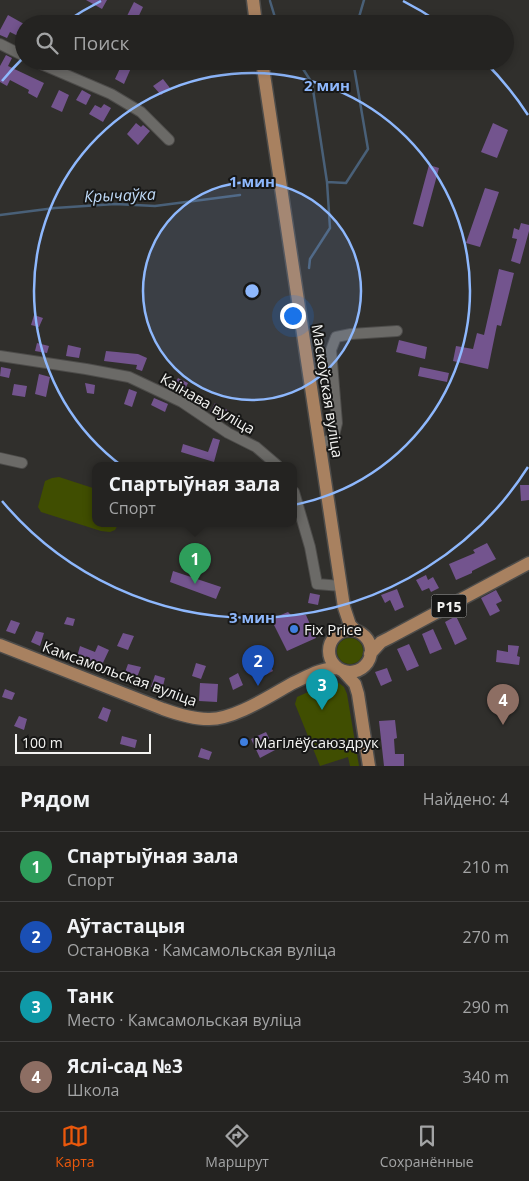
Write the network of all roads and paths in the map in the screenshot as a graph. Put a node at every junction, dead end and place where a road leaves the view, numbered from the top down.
1 (253, 0) edge
2 (255, 15) edge
3 (0, 44) edge
4 (15, 52) edge
5 (55, 70) edge
6 (263, 70) edge
7 (169, 140) dead end
8 (397, 331) dead end
9 (0, 356) edge
10 (319, 443) junction
11 (0, 458) edge
12 (273, 462) edge
13 (22, 464) dead end
14 (297, 502) edge
15 (529, 564) edge
16 (341, 586) junction
17 (344, 607) junction
18 (359, 633) junction
19 (335, 636) junction
20 (389, 638) junction
21 (0, 645) edge
22 (329, 649) junction
23 (368, 659) junction
24 (340, 669) junction
25 (312, 673) junction
26 (358, 694) junction
27 (370, 766) edge

1 - 2 main road
3 - 4 street
5 - 7 street
6 - 10 main road, Маскоўская вуліца
8 - 10 street
9 - 12 street, Каінава вуліца
10 - 16 main road, Маскоўская вуліца
11 - 13 street
14 - 16 street
15 - 20 main road, Р15
16 - 17 main road, Маскоўская вуліца
17 - 18 main road, Маскоўская вуліца
17 - 19 main road, Маскоўская вуліца
18 - 19 main road
18 - 20 main road
18 - 23 main road
19 - 22 main road
20 - 23 main road, Р15
21 - 25 main road, Камсамольская вуліца
22 - 24 main road
22 - 25 main road, Камсамольская вуліца
23 - 24 main road
23 - 26 main road
24 - 25 main road, Камсамольская вуліца
24 - 26 main road
26 - 27 main road

